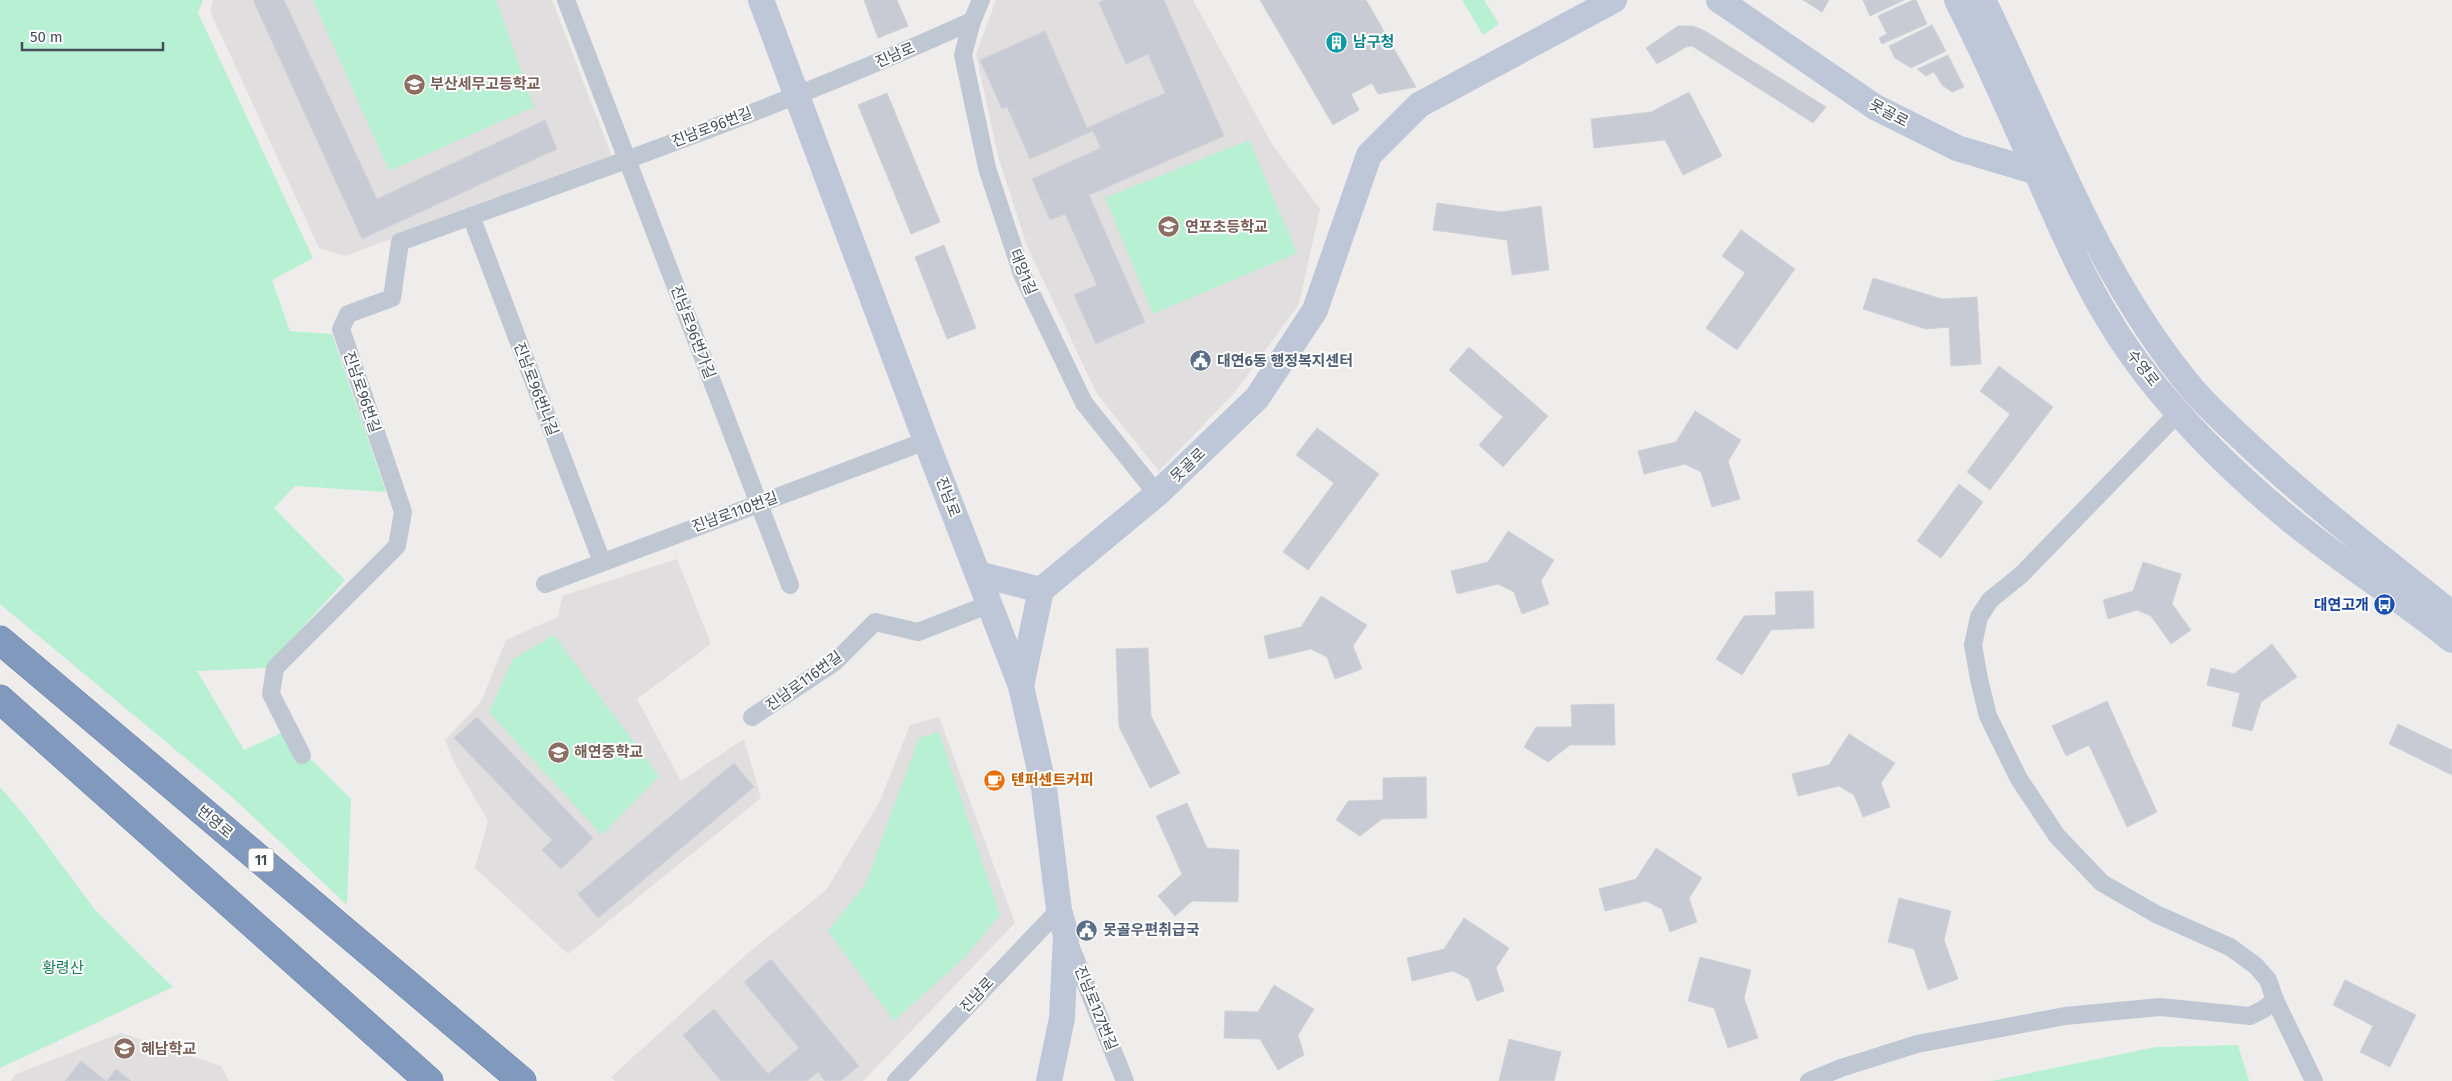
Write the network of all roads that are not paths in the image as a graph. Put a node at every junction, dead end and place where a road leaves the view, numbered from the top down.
1 (566, 0) edge
2 (760, 0) edge
3 (981, 0) edge
4 (1614, 0) edge
5 (1719, 0) edge
6 (1957, 0) edge
7 (1983, 0) edge
8 (972, 21) junction
9 (796, 95) junction
10 (628, 160) junction
11 (2037, 172) junction
12 (2073, 196) junction
13 (472, 216) junction
14 (2179, 412) junction
15 (926, 441) junction
16 (1157, 494) junction
17 (759, 503) junction
18 (602, 562) junction
19 (978, 574) junction
20 (545, 584) dead end
21 (790, 585) dead end
22 (1041, 590) junction
23 (990, 604) junction
24 (2452, 614) edge
25 (0, 640) edge
26 (2452, 640) edge
27 (1021, 686) junction
28 (0, 699) edge
29 (752, 717) dead end
30 (302, 755) dead end
31 (1059, 910) junction
32 (1066, 935) junction
33 (2275, 1000) junction
34 (429, 1081) edge
35 (522, 1081) edge
36 (896, 1081) edge
37 (1049, 1081) edge
38 (1126, 1081) edge
39 (1808, 1081) edge
40 (2314, 1081) edge

1 - 10 street
2 - 9 main road, 진남로
3 - 8 street
4 - 16 main road, 못골로
5 - 11 main road, 못골로
6 - 11 main road, 수영로
7 - 12 main road, 수영로
8 - 9 street, 진남로
8 - 16 street, 태양1길
9 - 10 street, 진남로96번길
9 - 15 main road, 진남로
10 - 13 street, 진남로96번길
10 - 17 street, 진남로96번가길
11 - 12 main road, 못골로
11 - 14 main road, 수영로
12 - 24 main road, 수영로
13 - 18 street, 진남로96번나길
13 - 30 street, 진남로96번길
14 - 26 main road, 수영로
14 - 33 street
15 - 17 street, 진남로110번길
15 - 19 main road, 진남로
16 - 22 main road, 못골로
17 - 18 street, 진남로110번길
17 - 21 street, 진남로96번가길
18 - 20 street, 진남로110번길
19 - 22 main road
19 - 23 main road, 진남로
22 - 27 main road
23 - 27 main road, 진남로
23 - 29 street, 진남로116번길
25 - 35 highway, 번영로 / 11
27 - 31 main road, 진남로
28 - 34 highway
31 - 32 main road, 진남로
31 - 36 street, 진남로
32 - 37 main road, 진남로
32 - 38 street, 진남로127번길
33 - 39 street
33 - 40 street

